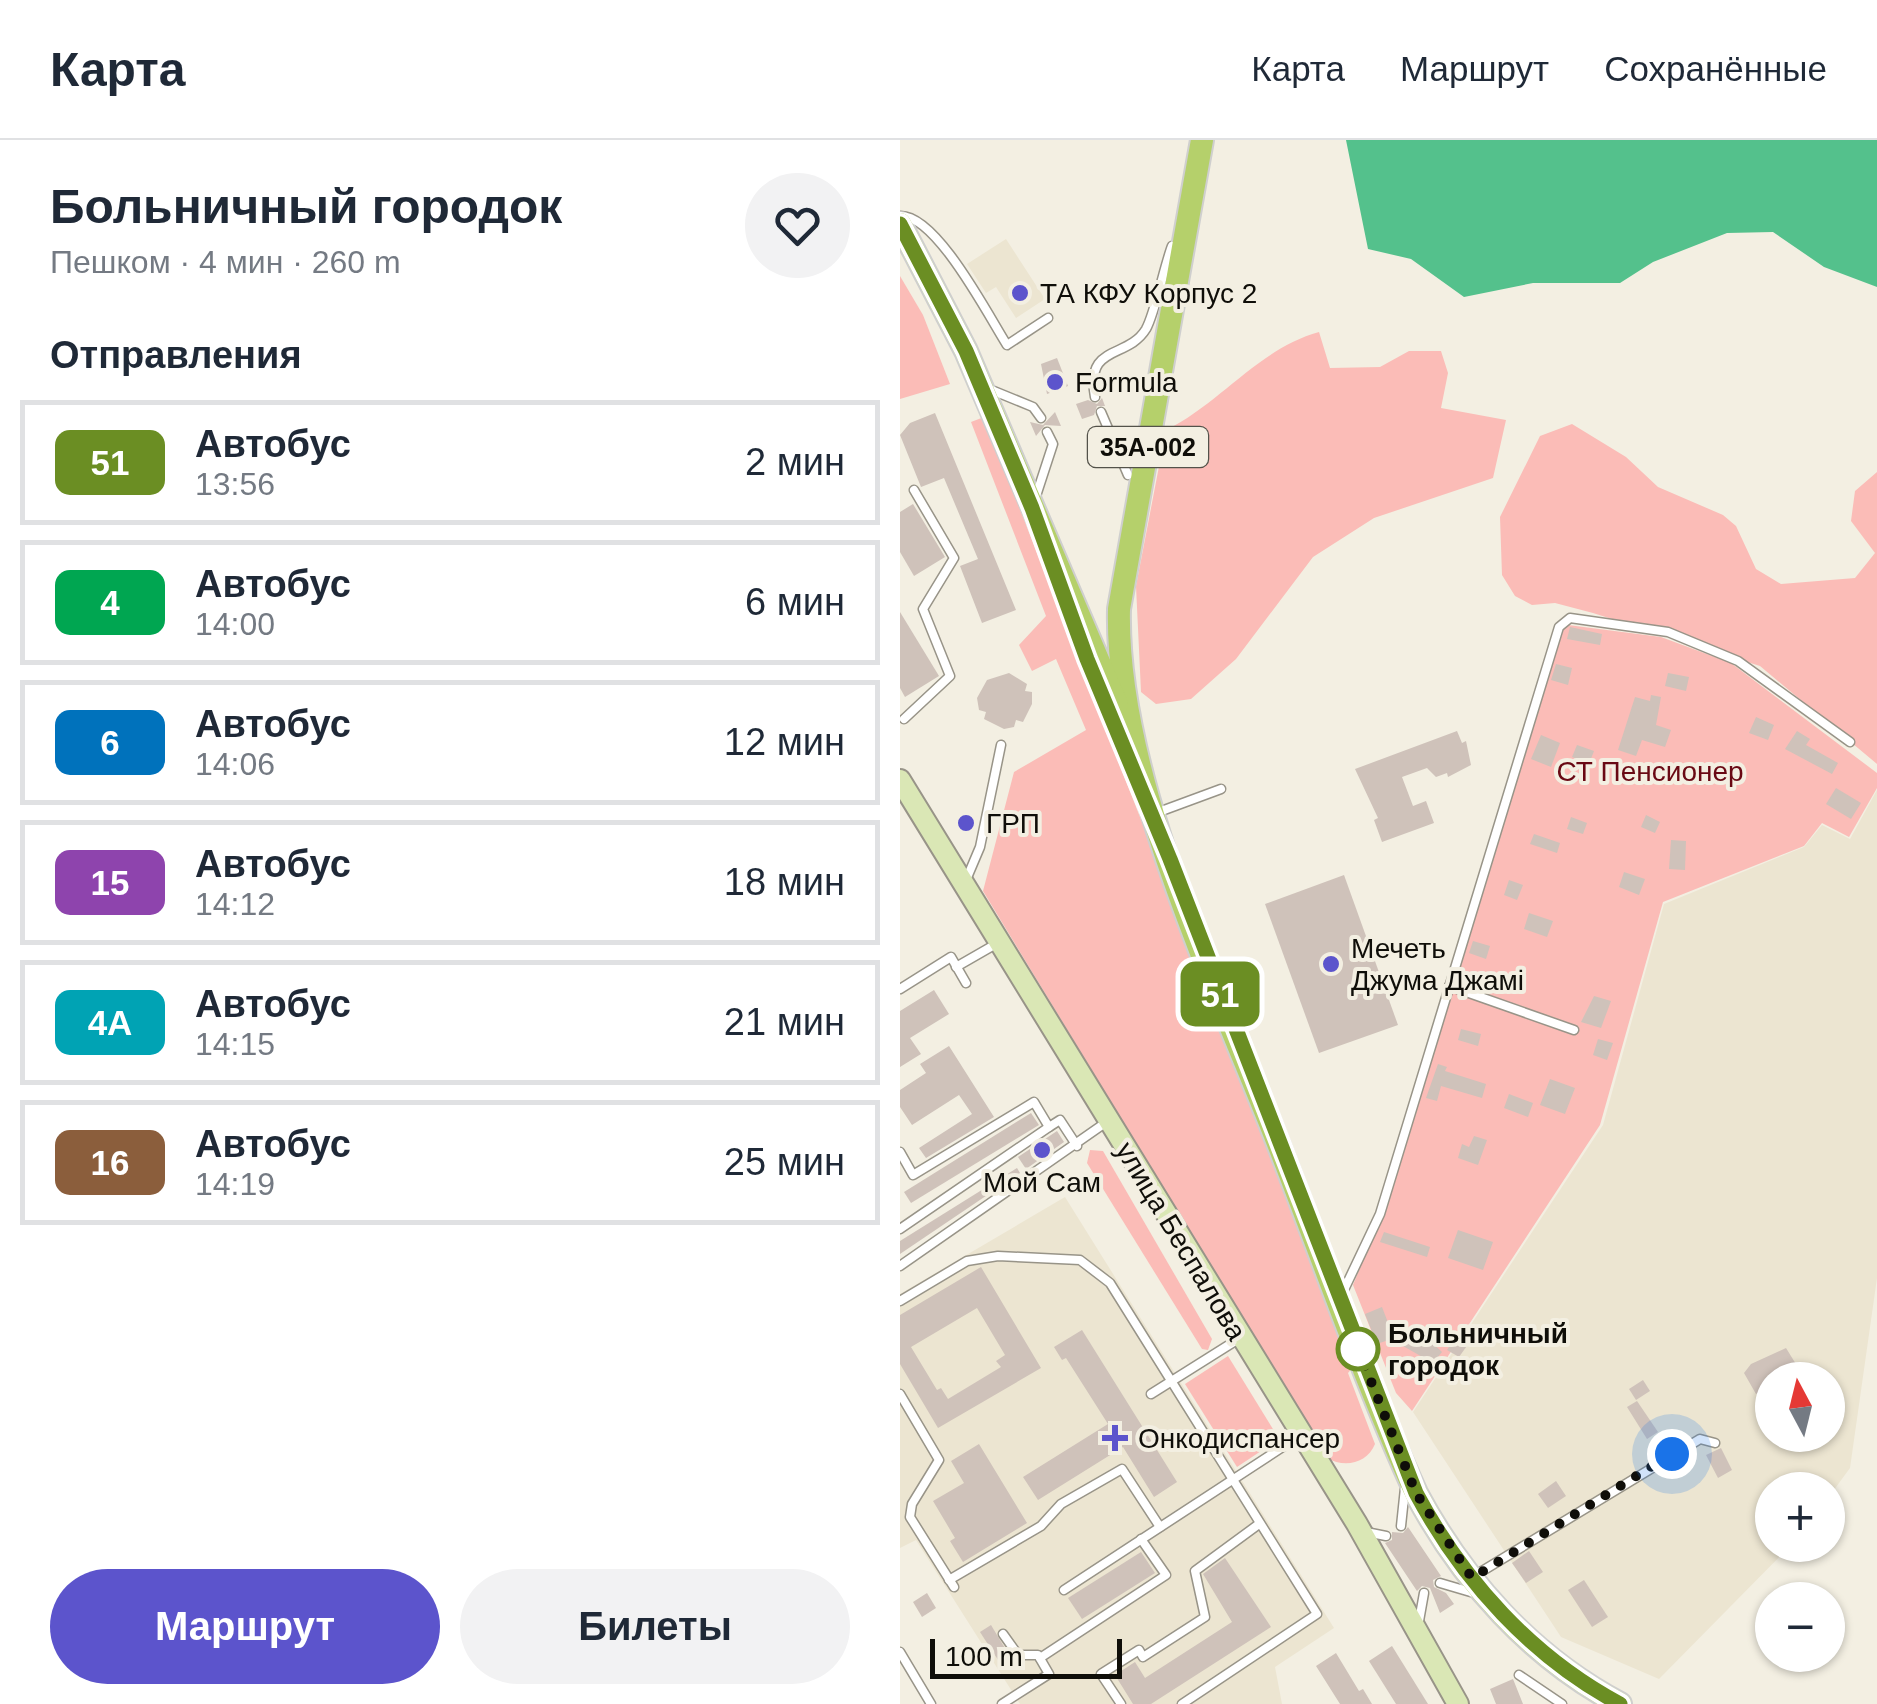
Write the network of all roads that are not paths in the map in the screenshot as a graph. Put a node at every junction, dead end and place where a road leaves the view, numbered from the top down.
1 (1192, 140) edge
2 (1202, 140) edge
3 (900, 216) edge
4 (900, 224) edge
5 (1172, 246) junction
6 (1048, 318) dead end
7 (981, 386) junction
8 (1095, 397) dead end
9 (1102, 412) dead end
10 (1041, 418) dead end
11 (1047, 432) dead end
12 (1128, 474) junction
13 (914, 490) dead end
14 (1032, 508) junction
15 (1099, 662) junction
16 (1098, 688) junction
17 (904, 719) dead end
18 (1850, 742) dead end
19 (1001, 745) dead end
20 (1138, 754) junction
21 (900, 780) edge
22 (1222, 789) dead end
23 (1156, 812) junction
24 (1170, 859) junction
25 (963, 883) junction
26 (998, 942) junction
27 (956, 967) junction
28 (966, 983) dead end
29 (1449, 986) junction
30 (900, 989) edge
31 (1574, 1030) dead end
32 (1108, 1120) junction
33 (1049, 1127) junction
34 (1076, 1146) junction
35 (900, 1152) edge
36 (900, 1229) edge
37 (900, 1266) edge
38 (1339, 1298) junction
39 (900, 1301) edge
40 (1240, 1338) junction
41 (1171, 1382) junction
42 (900, 1394) edge
43 (1152, 1394) dead end
44 (1300, 1435) junction
45 (1715, 1443) dead end
46 (1407, 1474) junction
47 (1232, 1480) junction
48 (1259, 1524) junction
49 (1160, 1526) junction
50 (1402, 1526) dead end
51 (1361, 1531) junction
52 (1386, 1536) dead end
53 (1141, 1539) junction
54 (1472, 1578) junction
55 (1440, 1583) dead end
56 (1064, 1590) dead end
57 (1424, 1593) dead end
58 (1489, 1597) junction
59 (1418, 1626) junction
60 (1004, 1634) dead end
61 (900, 1652) edge
62 (1040, 1658) junction
63 (1566, 1672) junction
64 (1520, 1675) dead end
65 (931, 1704) edge
66 (1002, 1704) edge
67 (1121, 1704) edge
68 (1182, 1704) edge
69 (1458, 1704) edge
70 (1562, 1704) edge
71 (1592, 1704) edge
72 (1620, 1704) edge

1 - 5 main road
2 - 20 main road, 35А-002
3 - 6 lane
4 - 7 main road
5 - 8 lane
5 - 12 main road
7 - 10 lane
7 - 14 main road
9 - 12 lane
11 - 14 lane
12 - 15 main road
13 - 17 lane
14 - 15 main road
14 - 16 main road
15 - 16 main road
15 - 20 main road
16 - 24 main road, 35А-002
18 - 29 lane
19 - 25 lane
20 - 23 main road, 35А-002
21 - 25 main road, улица Беспалова
22 - 23 lane
23 - 24 main road, 35А-002
24 - 38 main road, 35А-002
25 - 26 main road, улица Беспалова
26 - 27 lane
26 - 32 main road, улица Беспалова
27 - 28 lane
27 - 30 lane
29 - 31 lane
29 - 38 lane
32 - 34 lane
32 - 40 main road, улица Беспалова
33 - 34 lane
33 - 35 lane
33 - 36 lane
34 - 37 lane
38 - 46 main road, 35А-002
39 - 41 lane
40 - 41 lane
40 - 44 main road, улица Беспалова
41 - 43 lane
41 - 47 lane
42 - 49 lane
44 - 47 lane
44 - 51 main road, улица Беспалова
45 - 54 lane
46 - 50 lane
46 - 54 main road, 35А-002
47 - 48 lane
47 - 49 lane
48 - 67 lane
48 - 68 lane
49 - 53 lane
51 - 52 lane
51 - 59 main road, улица Беспалова
53 - 56 lane
53 - 62 lane
54 - 58 main road, 35А-002
55 - 58 lane
57 - 59 lane
58 - 63 main road, 35А-002
59 - 69 main road, улица Беспалова
60 - 62 lane
61 - 65 lane
62 - 66 lane
63 - 71 lane
63 - 72 main road, 35А-002
64 - 70 lane

